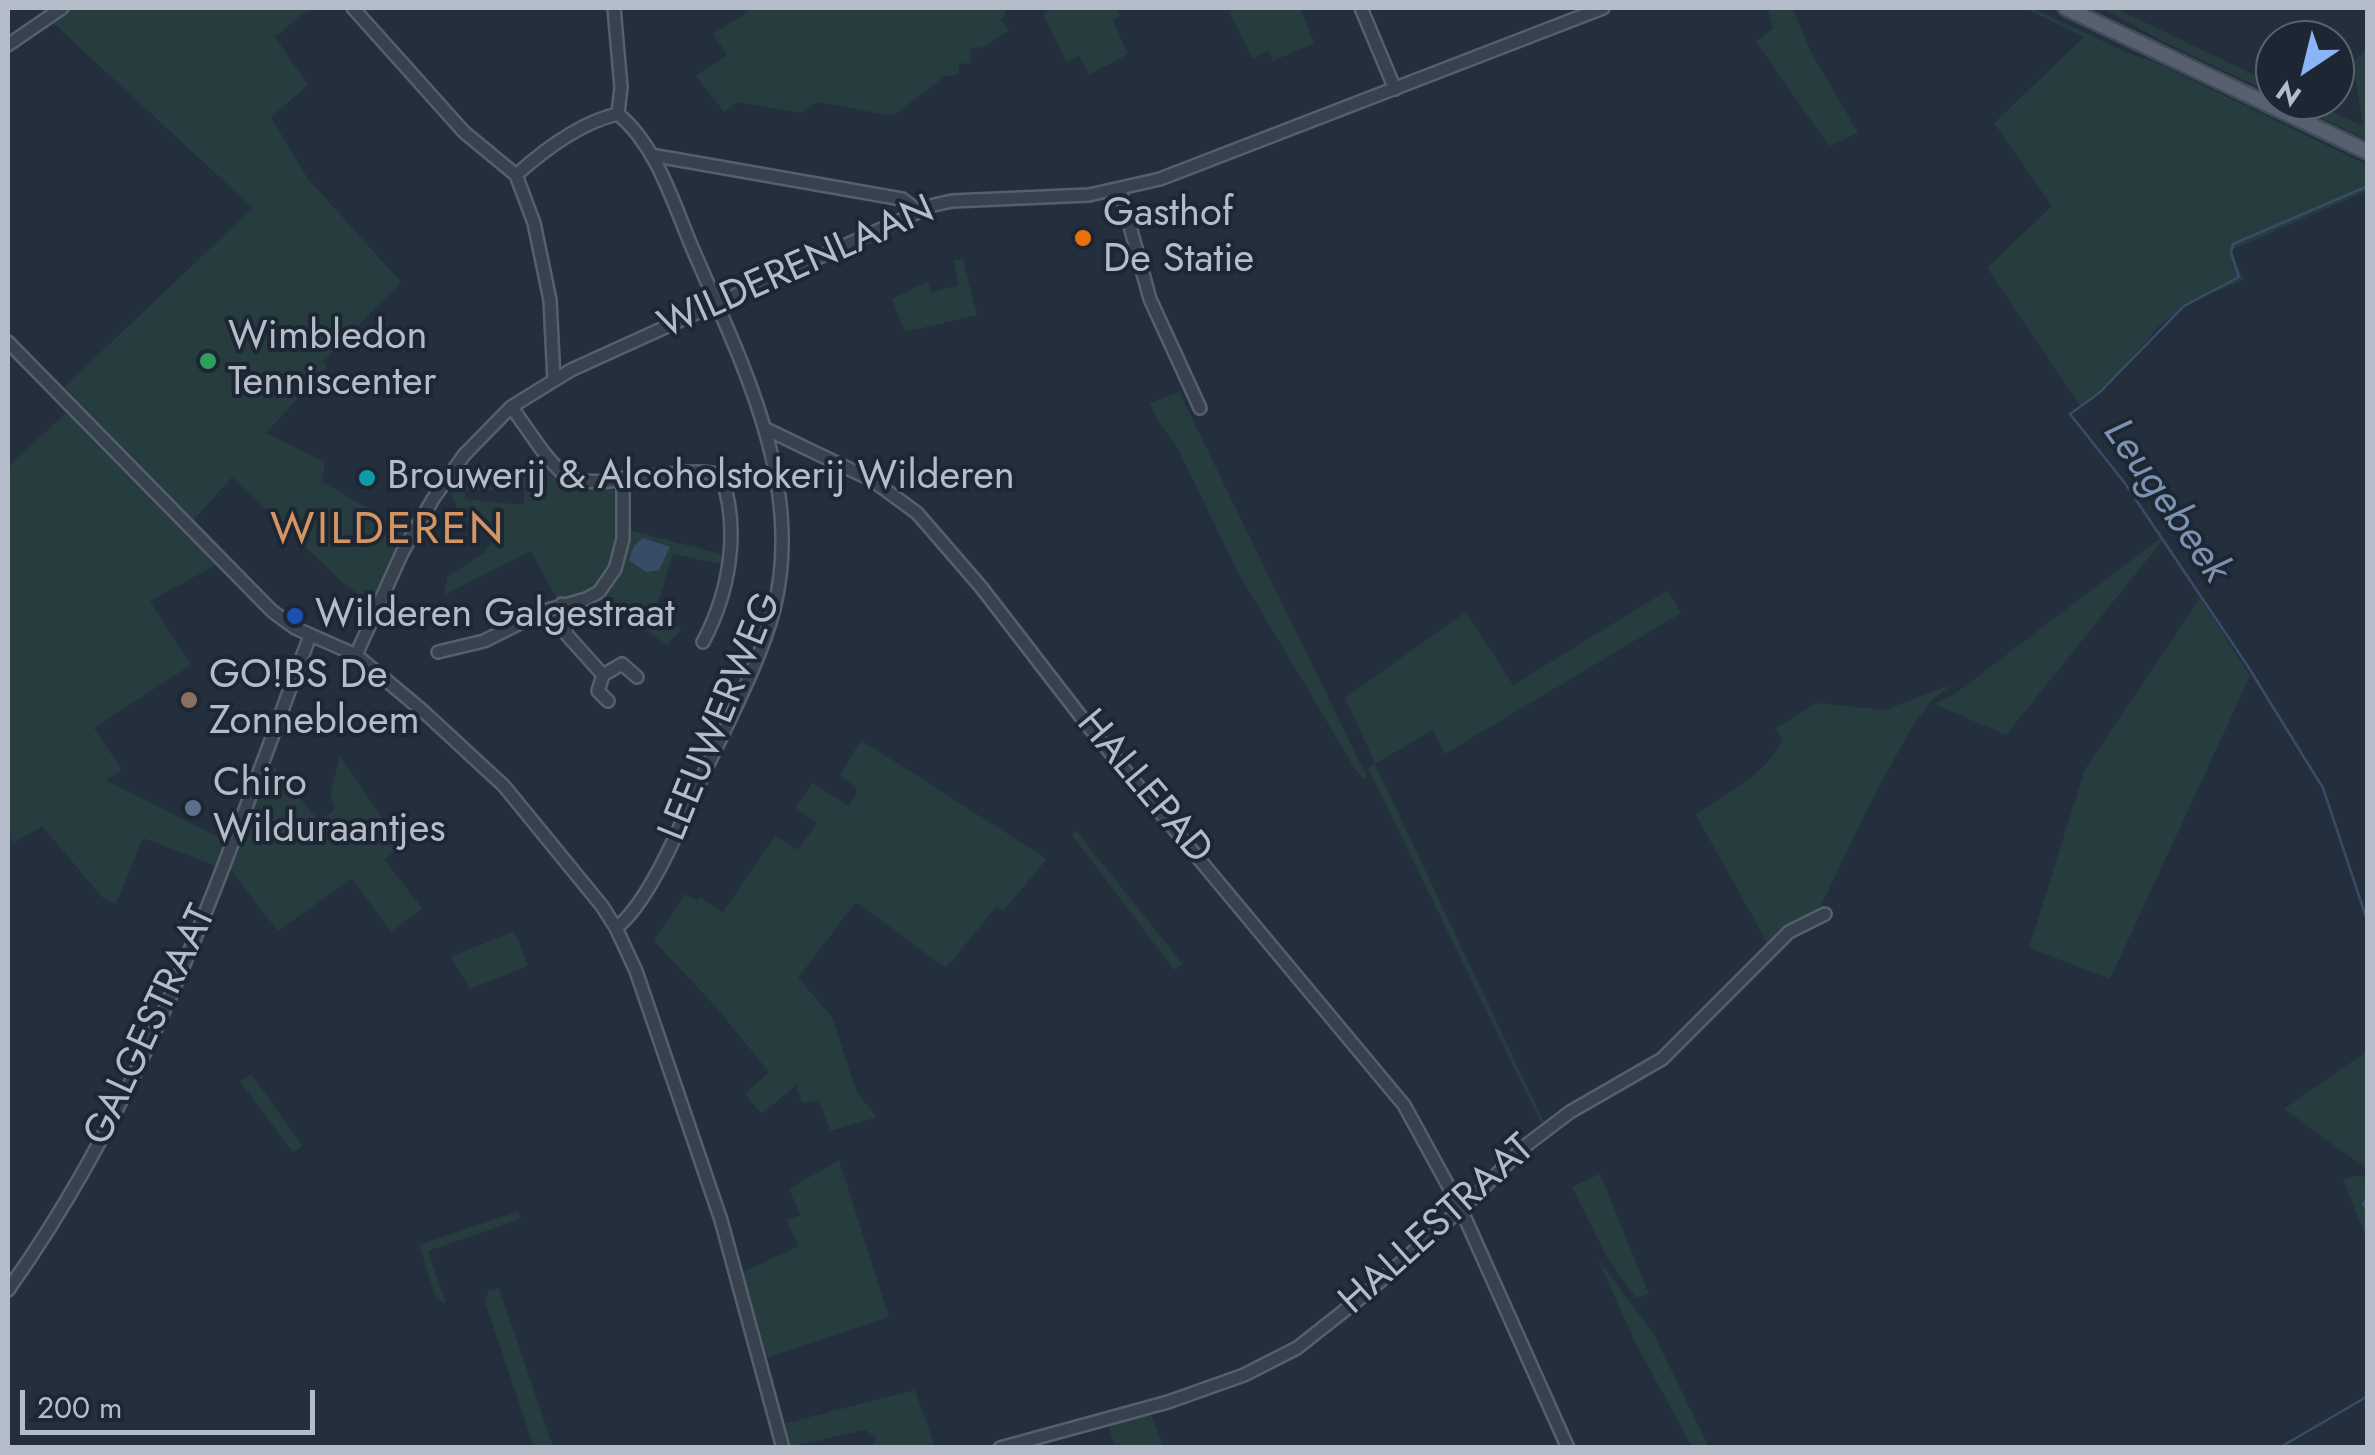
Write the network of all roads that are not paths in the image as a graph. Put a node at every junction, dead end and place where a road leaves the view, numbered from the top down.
1 (62, 8) edge
2 (354, 8) edge
3 (614, 8) edge
4 (1361, 8) edge
5 (1603, 8) edge
6 (2066, 8) edge
7 (8, 45) edge
8 (1394, 89) junction
9 (618, 114) junction
10 (2368, 152) edge
11 (651, 155) junction
12 (516, 175) junction
13 (1120, 190) junction
14 (918, 211) junction
15 (717, 305) junction
16 (8, 342) edge
17 (554, 380) junction
18 (510, 407) junction
19 (1200, 408) dead end
20 (766, 429) junction
21 (623, 478) junction
22 (562, 604) junction
23 (310, 636) junction
24 (704, 642) dead end
25 (438, 652) dead end
26 (356, 656) junction
27 (603, 675) junction
28 (637, 676) dead end
29 (608, 702) dead end
30 (1825, 914) dead end
31 (616, 928) junction
32 (1461, 1209) junction
33 (8, 1290) edge
34 (782, 1448) edge
35 (1000, 1448) edge
36 (1568, 1448) edge

1 - 7 street
2 - 12 street
3 - 9 street
4 - 8 street
5 - 8 street, WILDERENLAAN
6 - 10 main road
8 - 13 street, WILDERENLAAN
9 - 11 street, LEEUWERWEG
9 - 12 street
11 - 14 street
11 - 15 street, LEEUWERWEG
12 - 17 street
13 - 14 street, WILDERENLAAN
13 - 19 street
14 - 15 street, WILDERENLAAN
15 - 17 street, WILDERENLAAN
15 - 20 street, LEEUWERWEG
16 - 23 street
17 - 18 street, WILDERENLAAN
18 - 21 street
18 - 26 street, WILDERENLAAN
20 - 31 street, LEEUWERWEG
20 - 32 street, HALLEPAD
21 - 22 street
21 - 24 street
22 - 25 street
22 - 27 street
23 - 26 street
23 - 33 street, GALGESTRAAT
26 - 31 street
27 - 28 street
27 - 29 street
30 - 32 street, HALLESTRAAT
31 - 34 street
32 - 35 street, HALLESTRAAT
32 - 36 street, HALLEPAD

